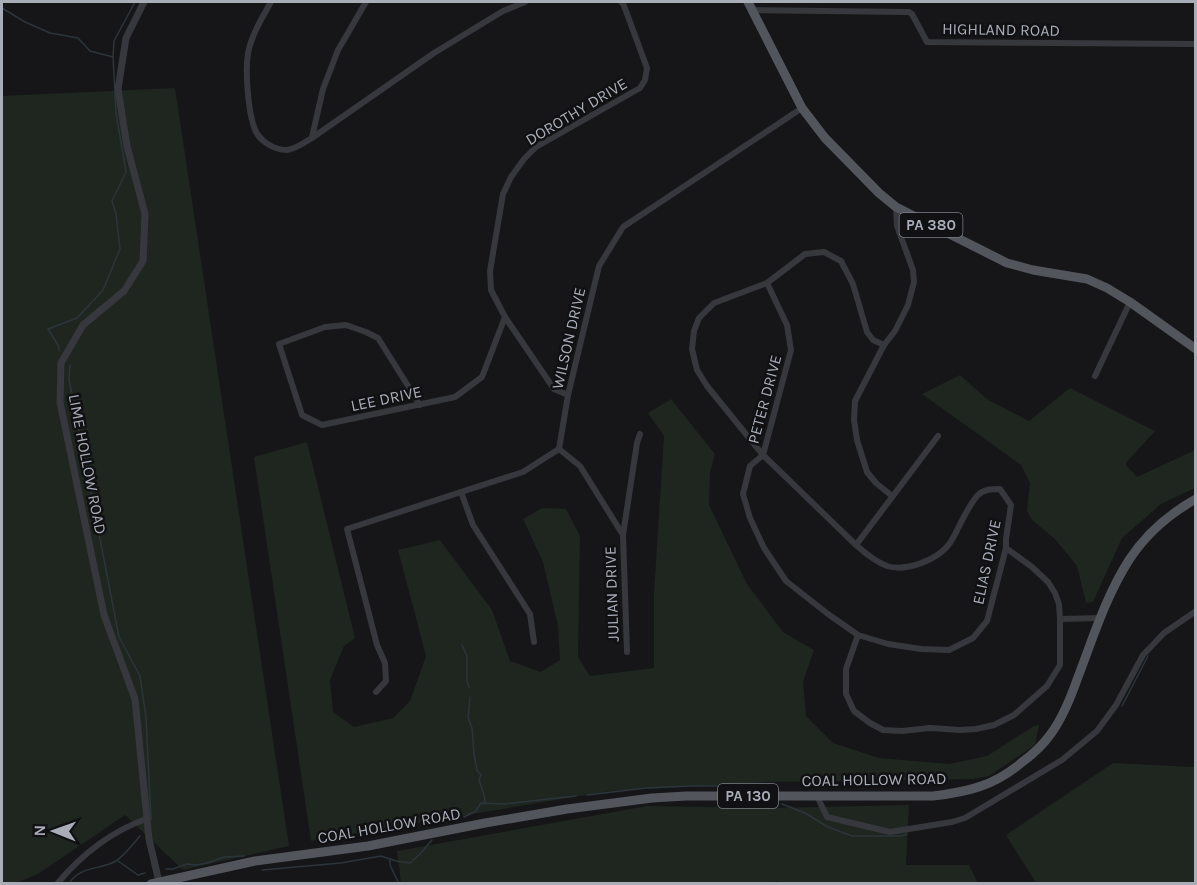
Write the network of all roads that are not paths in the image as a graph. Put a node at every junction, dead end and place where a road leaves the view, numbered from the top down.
1 (144, 2) edge
2 (271, 2) edge
3 (366, 2) edge
4 (525, 2) edge
5 (621, 2) edge
6 (749, 6) edge
7 (1196, 44) edge
8 (802, 108) junction
9 (312, 138) junction
10 (896, 207) junction
11 (767, 283) junction
12 (1130, 302) junction
13 (505, 317) junction
14 (884, 345) junction
15 (1196, 349) edge
16 (1095, 376) dead end
17 (568, 394) junction
18 (420, 405) junction
19 (640, 434) dead end
20 (938, 436) dead end
21 (558, 449) junction
22 (763, 455) junction
23 (461, 492) junction
24 (892, 496) junction
25 (1196, 499) edge
26 (623, 535) junction
27 (856, 545) junction
28 (1006, 548) junction
29 (1196, 611) edge
30 (1101, 618) junction
31 (1060, 619) junction
32 (858, 635) junction
33 (534, 642) dead end
34 (627, 652) dead end
35 (376, 692) dead end
36 (817, 796) junction
37 (146, 819) junction
38 (155, 883) edge
39 (57, 884) edge

1 - 37 street, LIME HOLLOW ROAD
2 - 9 street
3 - 9 street
4 - 9 street
5 - 13 street, DOROTHY DRIVE
6 - 7 street, HIGHLAND ROAD
6 - 8 main road, PA 380
8 - 10 main road, PA 380
8 - 17 street, WILSON DRIVE
10 - 12 main road, PA 380
10 - 14 street
11 - 14 street
11 - 22 street, PETER DRIVE
11 - 22 street
12 - 15 main road, PA 380
12 - 16 street
13 - 17 street, DOROTHY DRIVE
13 - 18 street, LEE DRIVE
14 - 24 street
17 - 21 street, WILSON DRIVE
18 - 18 street, LEE DRIVE
19 - 26 street
20 - 24 street
21 - 23 street
21 - 26 street, JULIAN DRIVE
22 - 27 street, ELIAS DRIVE
22 - 32 street, ELIAS DRIVE
23 - 33 street
23 - 35 street
24 - 27 street
25 - 30 main road, COAL HOLLOW ROAD / PA 130
26 - 34 street, JULIAN DRIVE
27 - 28 street, ELIAS DRIVE
28 - 31 street
28 - 32 street, ELIAS DRIVE
29 - 36 street
30 - 31 street
30 - 36 main road, COAL HOLLOW ROAD / PA 130
31 - 32 street
36 - 38 main road, COAL HOLLOW ROAD / PA 130
37 - 38 street, LIME HOLLOW ROAD
37 - 39 street

